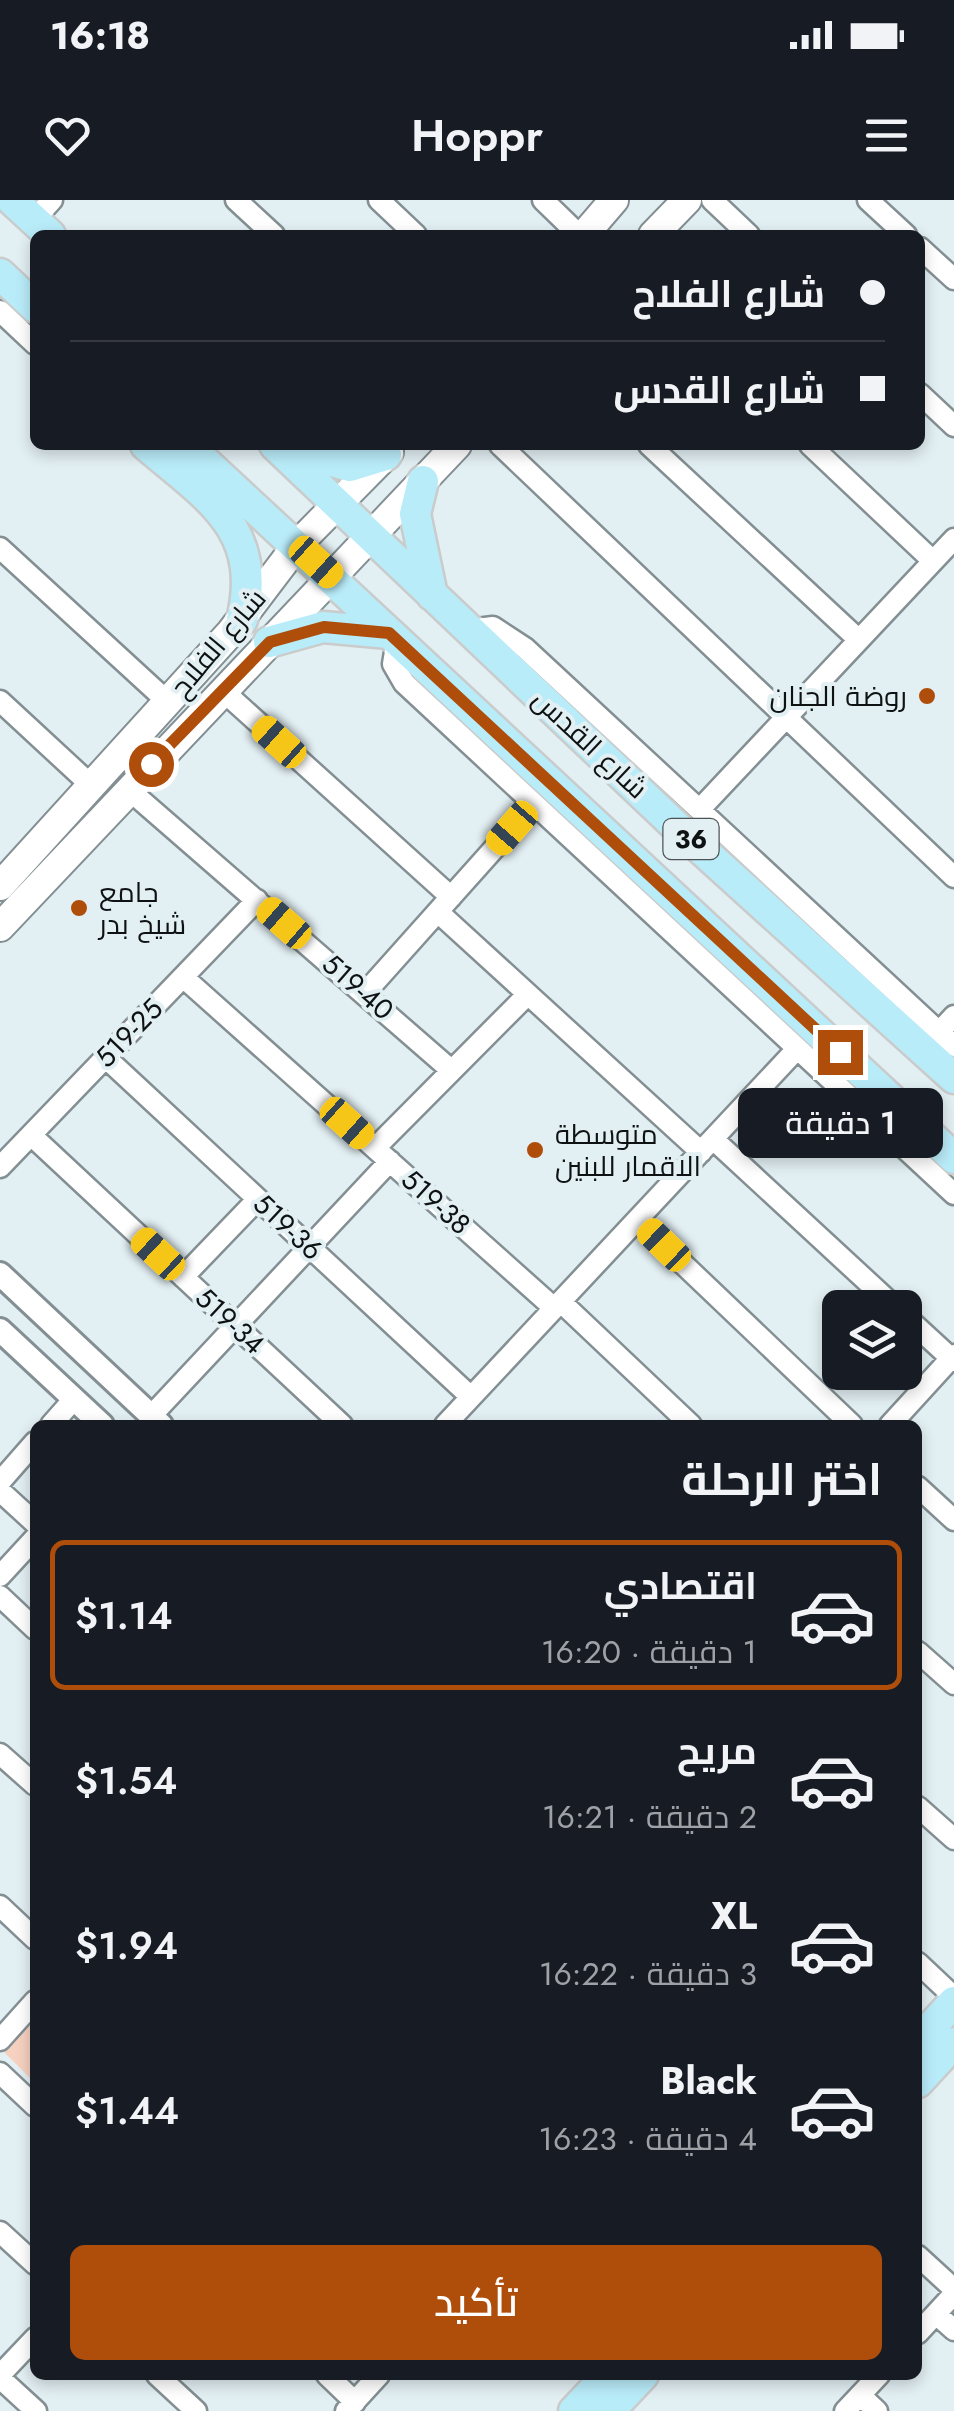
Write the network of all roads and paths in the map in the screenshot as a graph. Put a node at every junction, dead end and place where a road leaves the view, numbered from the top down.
1 (236, 200) edge
2 (379, 200) edge
3 (543, 200) edge
4 (614, 200) edge
5 (687, 200) edge
6 (712, 200) edge
7 (868, 200) edge
8 (269, 230) edge
9 (411, 230) edge
10 (576, 230) edge
11 (587, 230) edge
12 (658, 230) edge
13 (744, 230) edge
14 (901, 230) edge
15 (925, 253) edge
16 (0, 274) edge
17 (954, 279) edge
18 (12, 319) edge
19 (30, 339) edge
20 (925, 399) edge
21 (954, 426) edge
22 (152, 450) edge
23 (192, 450) edge
24 (280, 450) edge
25 (293, 450) edge
26 (390, 450) edge
27 (451, 450) edge
28 (505, 450) edge
29 (653, 450) edge
30 (816, 450) edge
31 (423, 481) junction
32 (339, 507) junction
33 (371, 538) junction
34 (298, 545) junction
35 (0, 548) edge
36 (945, 556) edge
37 (333, 578) junction
38 (432, 595) junction
39 (242, 620) junction
40 (469, 630) junction
41 (393, 636) junction
42 (859, 640) junction
43 (270, 642) junction
44 (222, 690) junction
45 (0, 701) edge
46 (169, 703) junction
47 (785, 718) junction
48 (93, 787) junction
49 (128, 789) junction
50 (533, 805) junction
51 (701, 808) junction
52 (954, 877) edge
53 (2, 881) edge
54 (257, 900) junction
55 (444, 904) junction
56 (0, 927) edge
57 (183, 977) junction
58 (366, 993) junction
59 (528, 994) junction
60 (954, 1016) edge
61 (938, 1043) edge
62 (796, 1050) junction
63 (106, 1058) junction
64 (452, 1070) junction
65 (954, 1078) edge
66 (31, 1135) junction
67 (948, 1140) edge
68 (707, 1145) junction
69 (382, 1154) junction
70 (0, 1166) edge
71 (954, 1194) edge
72 (258, 1199) junction
73 (637, 1220) junction
74 (310, 1246) junction
75 (0, 1274) edge
76 (183, 1277) junction
77 (875, 1290) edge
78 (557, 1305) junction
79 (235, 1326) junction
80 (0, 1330) edge
81 (922, 1331) edge
82 (953, 1358) edge
83 (471, 1397) junction
84 (74, 1399) junction
85 (55, 1420) edge
86 (97, 1420) edge
87 (156, 1420) edge
88 (337, 1420) edge
89 (450, 1420) edge
90 (686, 1420) edge
91 (847, 1420) edge
92 (895, 1420) edge
93 (30, 1448) edge
94 (0, 1482) edge
95 (0, 1490) edge
96 (922, 1490) edge
97 (30, 1518) edge
98 (954, 1520) edge
99 (30, 1543) edge
100 (0, 1576) edge
101 (0, 1596) edge
102 (30, 1624) edge
103 (922, 1656) edge
104 (954, 1684) edge
105 (0, 1754) edge
106 (30, 1781) edge
107 (922, 1811) edge
108 (954, 1839) edge
109 (0, 1906) edge
110 (30, 1934) edge
111 (922, 1966) edge
112 (954, 1999) edge
113 (30, 2007) edge
114 (0, 2040) edge
115 (936, 2061) edge
116 (0, 2073) edge
117 (30, 2101) edge
118 (0, 2232) edge
119 (30, 2259) edge
120 (922, 2260) edge
121 (954, 2292) edge
122 (936, 2314) junction
123 (922, 2330) edge
124 (954, 2330) edge
125 (30, 2343) edge
126 (0, 2376) edge
127 (162, 2380) edge
128 (330, 2380) edge
129 (375, 2380) edge
130 (603, 2380) edge
131 (638, 2380) edge
132 (873, 2380) edge
133 (852, 2403) edge
134 (351, 2406) edge
135 (36, 2411) edge
136 (196, 2411) edge
137 (574, 2411) edge
138 (610, 2411) edge
139 (877, 2411) edge

1 - 8 street
2 - 9 street
3 - 10 street
4 - 11 main road
5 - 12 main road
6 - 13 street
7 - 14 street
15 - 17 street
16 - 18 main road
18 - 19 street
20 - 21 street
22 - 39 main road
23 - 34 main road, شارع القدس / 36
24 - 32 main road, شارع القدس / 36
25 - 26 main road
26 - 32 main road, شارع الفلاح
27 - 31 main road, شارع الفلاح
28 - 47 street
29 - 42 street
30 - 36 street
31 - 33 main road, شارع الفلاح
31 - 38 main road
32 - 33 main road, شارع القدس / 36
32 - 34 main road, شارع الفلاح
33 - 37 main road, شارع الفلاح
33 - 38 main road, شارع القدس / 36
34 - 37 main road, شارع القدس / 36
34 - 39 main road, شارع الفلاح
35 - 46 street
36 - 42 street
37 - 41 main road, شارع القدس / 36
37 - 43 main road, شارع الفلاح
38 - 40 main road, شارع القدس / 36
39 - 46 main road, شارع الفلاح
40 - 51 street
40 - 61 main road, شارع القدس / 36
41 - 43 main road
41 - 50 street
41 - 67 main road, شارع القدس / 36
42 - 47 street
43 - 44 main road, شارع الفلاح
44 - 49 main road, شارع الفلاح
44 - 55 street
45 - 48 street
46 - 48 main road, شارع الفلاح
47 - 51 street
47 - 52 street
48 - 53 main road, شارع الفلاح
49 - 54 street, 519-40
49 - 56 main road, شارع الفلاح
50 - 55 street
50 - 62 street
51 - 61 street
54 - 57 street, 519-25
54 - 58 street, 519-40
55 - 58 street
55 - 59 street
57 - 63 street, 519-25
57 - 69 street, 519-38
58 - 64 street, 519-40
59 - 64 street
59 - 68 street
60 - 61 street
61 - 65 main road, شارع القدس / 36
62 - 68 street
62 - 71 street
63 - 66 street, 519-25
63 - 72 street, 519-36
64 - 69 street
66 - 70 street, 519-25
66 - 76 street, 519-34
68 - 73 street
68 - 77 street
69 - 74 street
69 - 78 street, 519-38
72 - 74 street, 519-36
72 - 76 street
73 - 78 street
73 - 91 street
74 - 79 street
74 - 83 street, 519-36
75 - 87 street
76 - 79 street, 519-34
78 - 83 street
78 - 90 street, 519-38
79 - 87 street
79 - 88 street, 519-34
80 - 84 street
81 - 82 street
82 - 92 street
83 - 89 street
84 - 85 street
84 - 86 street
93 - 94 street
95 - 97 street
96 - 98 street
99 - 100 street
101 - 102 street
103 - 104 street
105 - 106 street
107 - 108 street
109 - 110 street
111 - 112 street
112 - 115 main road
113 - 114 street
116 - 117 street
118 - 119 street
120 - 121 street
121 - 122 street
122 - 123 street
122 - 124 street
125 - 126 street
126 - 135 street
127 - 136 street
128 - 134 street
129 - 134 street
130 - 137 main road
131 - 138 main road
132 - 133 street
133 - 139 street

